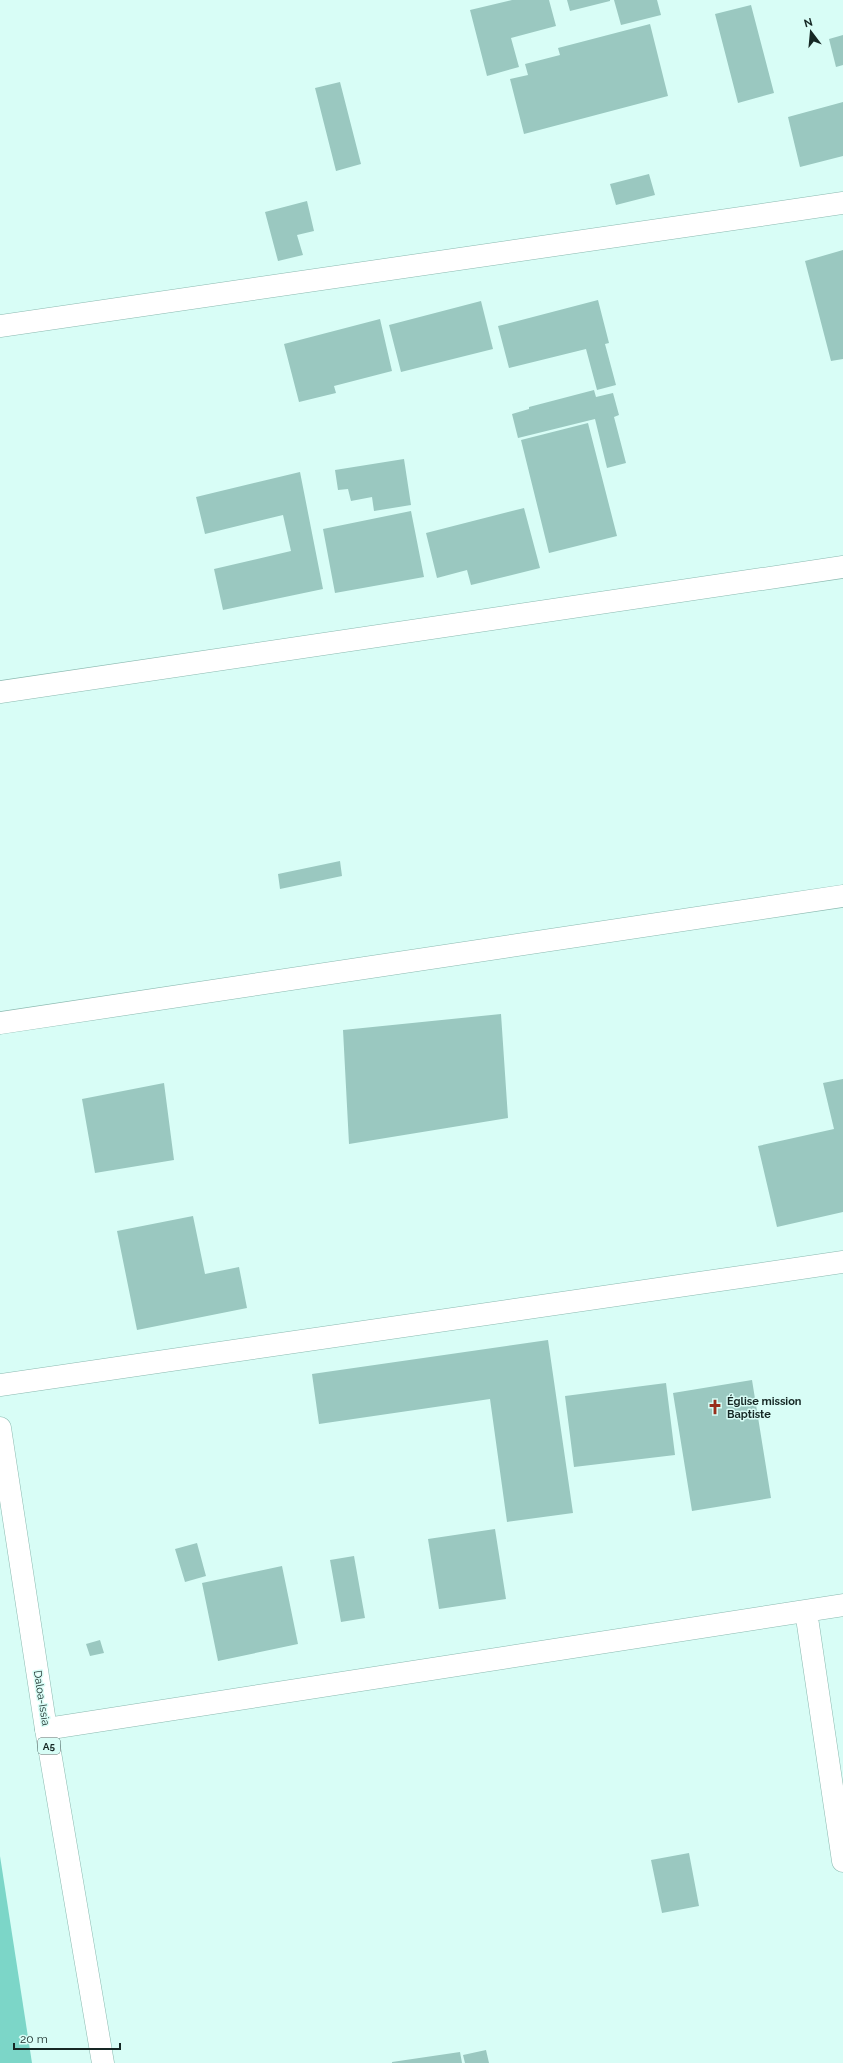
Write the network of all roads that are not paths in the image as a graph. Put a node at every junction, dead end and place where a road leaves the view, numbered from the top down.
1 (843, 203) edge
2 (0, 326) edge
3 (843, 567) edge
4 (0, 692) edge
5 (843, 896) edge
6 (0, 1023) edge
7 (843, 1262) edge
8 (0, 1385) edge
9 (0, 1428) edge
10 (843, 1605) edge
11 (806, 1610) junction
12 (46, 1729) junction
13 (843, 1861) edge
14 (103, 2063) edge

1 - 2 street
3 - 4 street
5 - 6 street
7 - 8 street
9 - 12 street, Daloa-Issia / A5
10 - 11 street
11 - 12 street
11 - 13 street
12 - 14 street, Daloa-Issia / A5

